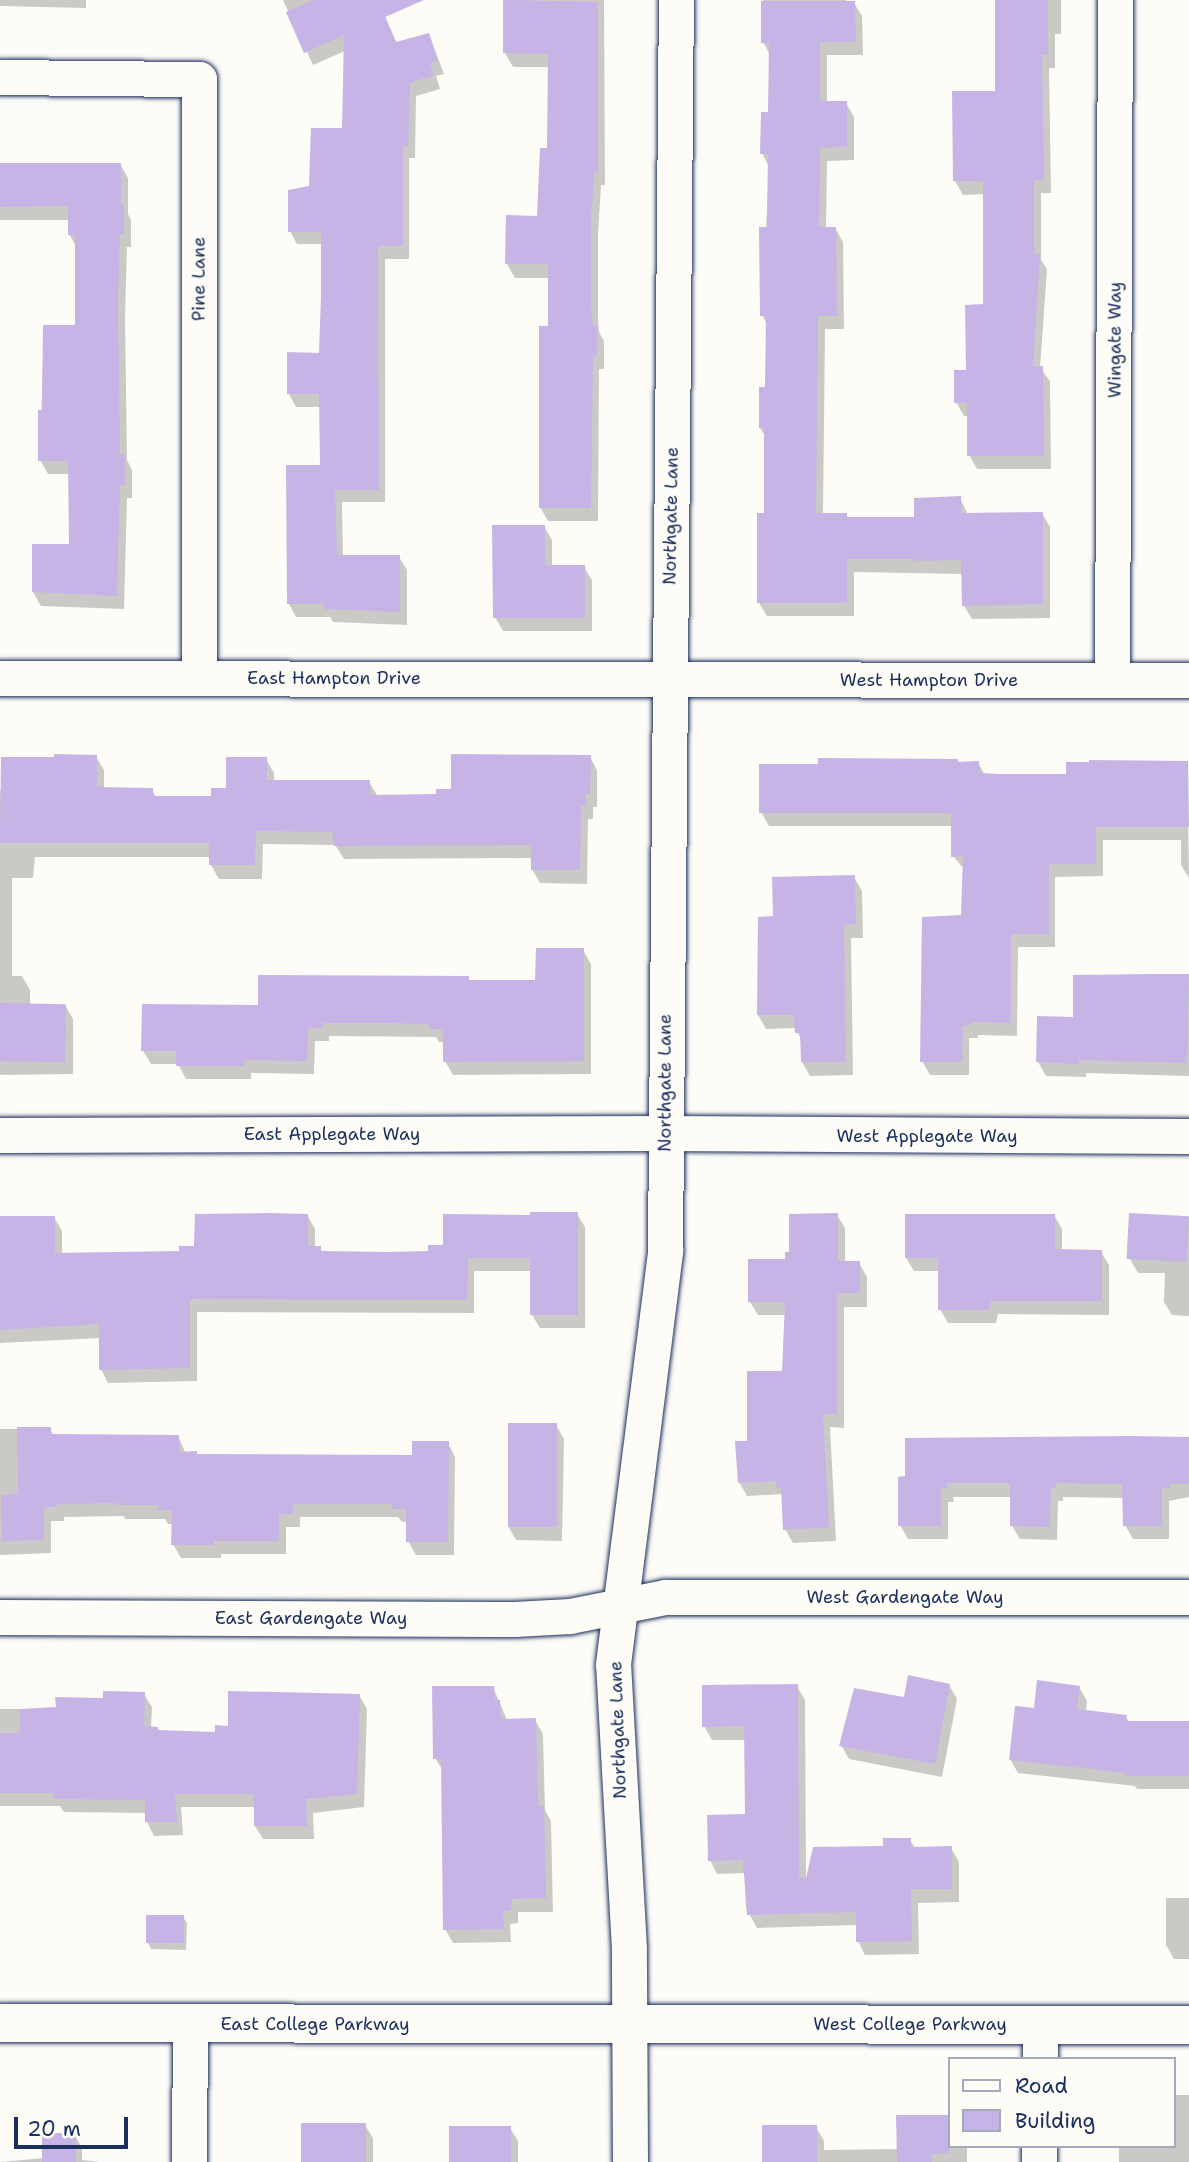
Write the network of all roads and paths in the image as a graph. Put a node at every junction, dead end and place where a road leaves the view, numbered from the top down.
1 (676, 0) edge
2 (1115, 0) edge
3 (0, 77) edge
4 (0, 678) edge
5 (199, 678) junction
6 (668, 678) junction
7 (1112, 680) junction
8 (1189, 680) edge
9 (665, 1133) junction
10 (0, 1135) edge
11 (1189, 1136) edge
12 (1189, 1597) edge
13 (621, 1607) junction
14 (0, 1617) edge
15 (0, 2024) edge
16 (190, 2024) junction
17 (630, 2024) junction
18 (1189, 2025) edge
19 (1040, 2042) edge
20 (189, 2162) edge
21 (630, 2162) edge

1 - 6 street, Northgate Lane
2 - 7 street, Wingate Way
3 - 5 street, Pine Lane
4 - 5 street, East Hampton Drive
5 - 6 street, East Hampton Drive
6 - 7 street, West Hampton Drive
6 - 9 street, Northgate Lane
7 - 8 street, West Hampton Drive
9 - 10 street, East Applegate Way
9 - 11 street, West Applegate Way
9 - 13 street, Northgate Lane
12 - 13 street, West Gardengate Way
13 - 14 street, East Gardengate Way
13 - 17 street, Northgate Lane
15 - 16 main road, East College Parkway
16 - 17 main road, East College Parkway
16 - 20 street
17 - 19 main road, West College Parkway
17 - 21 street, Northgate Lane
18 - 19 main road, West College Parkway

